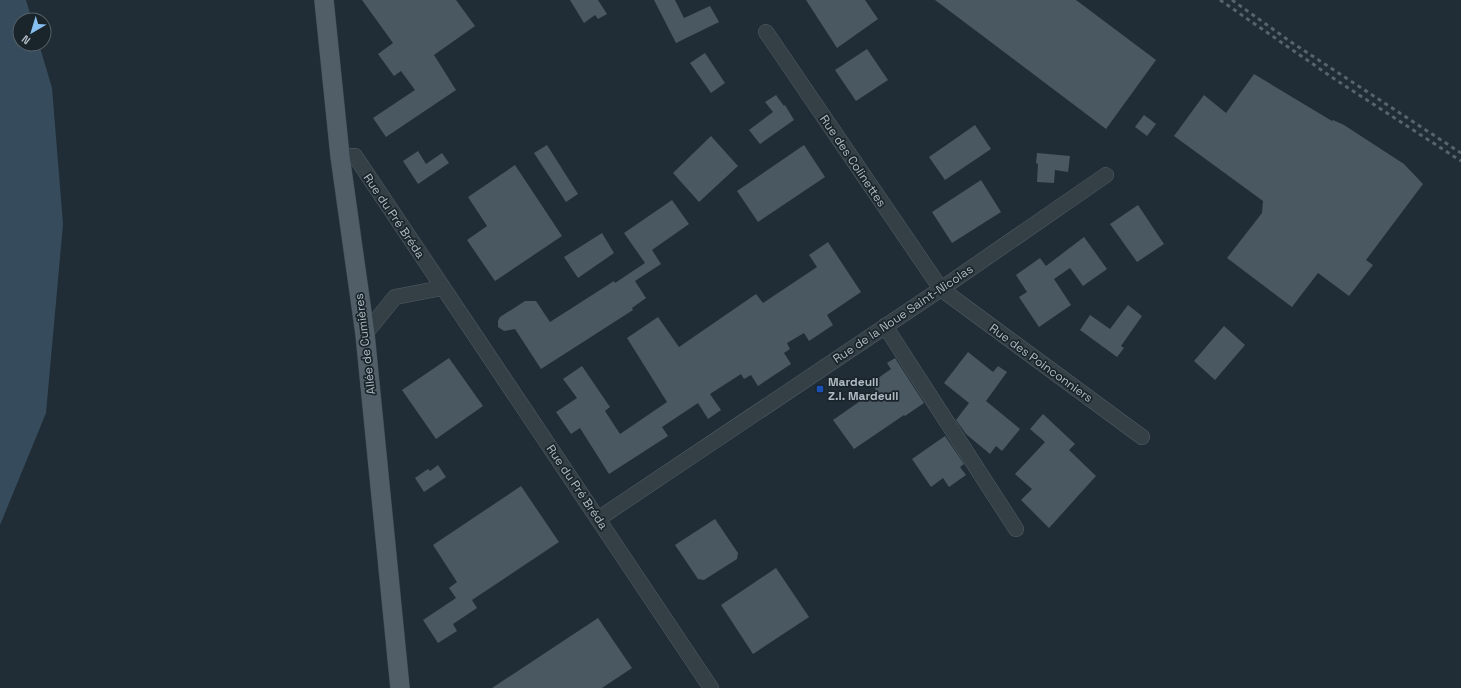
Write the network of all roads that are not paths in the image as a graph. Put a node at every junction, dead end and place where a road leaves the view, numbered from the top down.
1 (324, 0) edge
2 (766, 32) dead end
3 (340, 156) junction
4 (1106, 175) dead end
5 (442, 288) junction
6 (940, 289) junction
7 (885, 326) junction
8 (365, 334) junction
9 (1142, 436) dead end
10 (598, 519) junction
11 (1016, 529) dead end
12 (400, 688) edge
13 (711, 688) edge

1 - 3 main road, Allée de Cumières
2 - 6 street, Rue des Colinettes
3 - 5 street, Rue du Pré Bréda
3 - 8 main road, Allée de Cumières
4 - 6 street, Rue de la Noue Saint-Nicolas
5 - 8 street
5 - 10 street, Rue du Pré Bréda
6 - 7 street, Rue de la Noue Saint-Nicolas
6 - 9 street, Rue des Poinconniers
7 - 10 street, Rue de la Noue Saint-Nicolas
7 - 11 street
8 - 12 main road, Allée de Cumières
10 - 13 street, Rue du Pré Bréda

